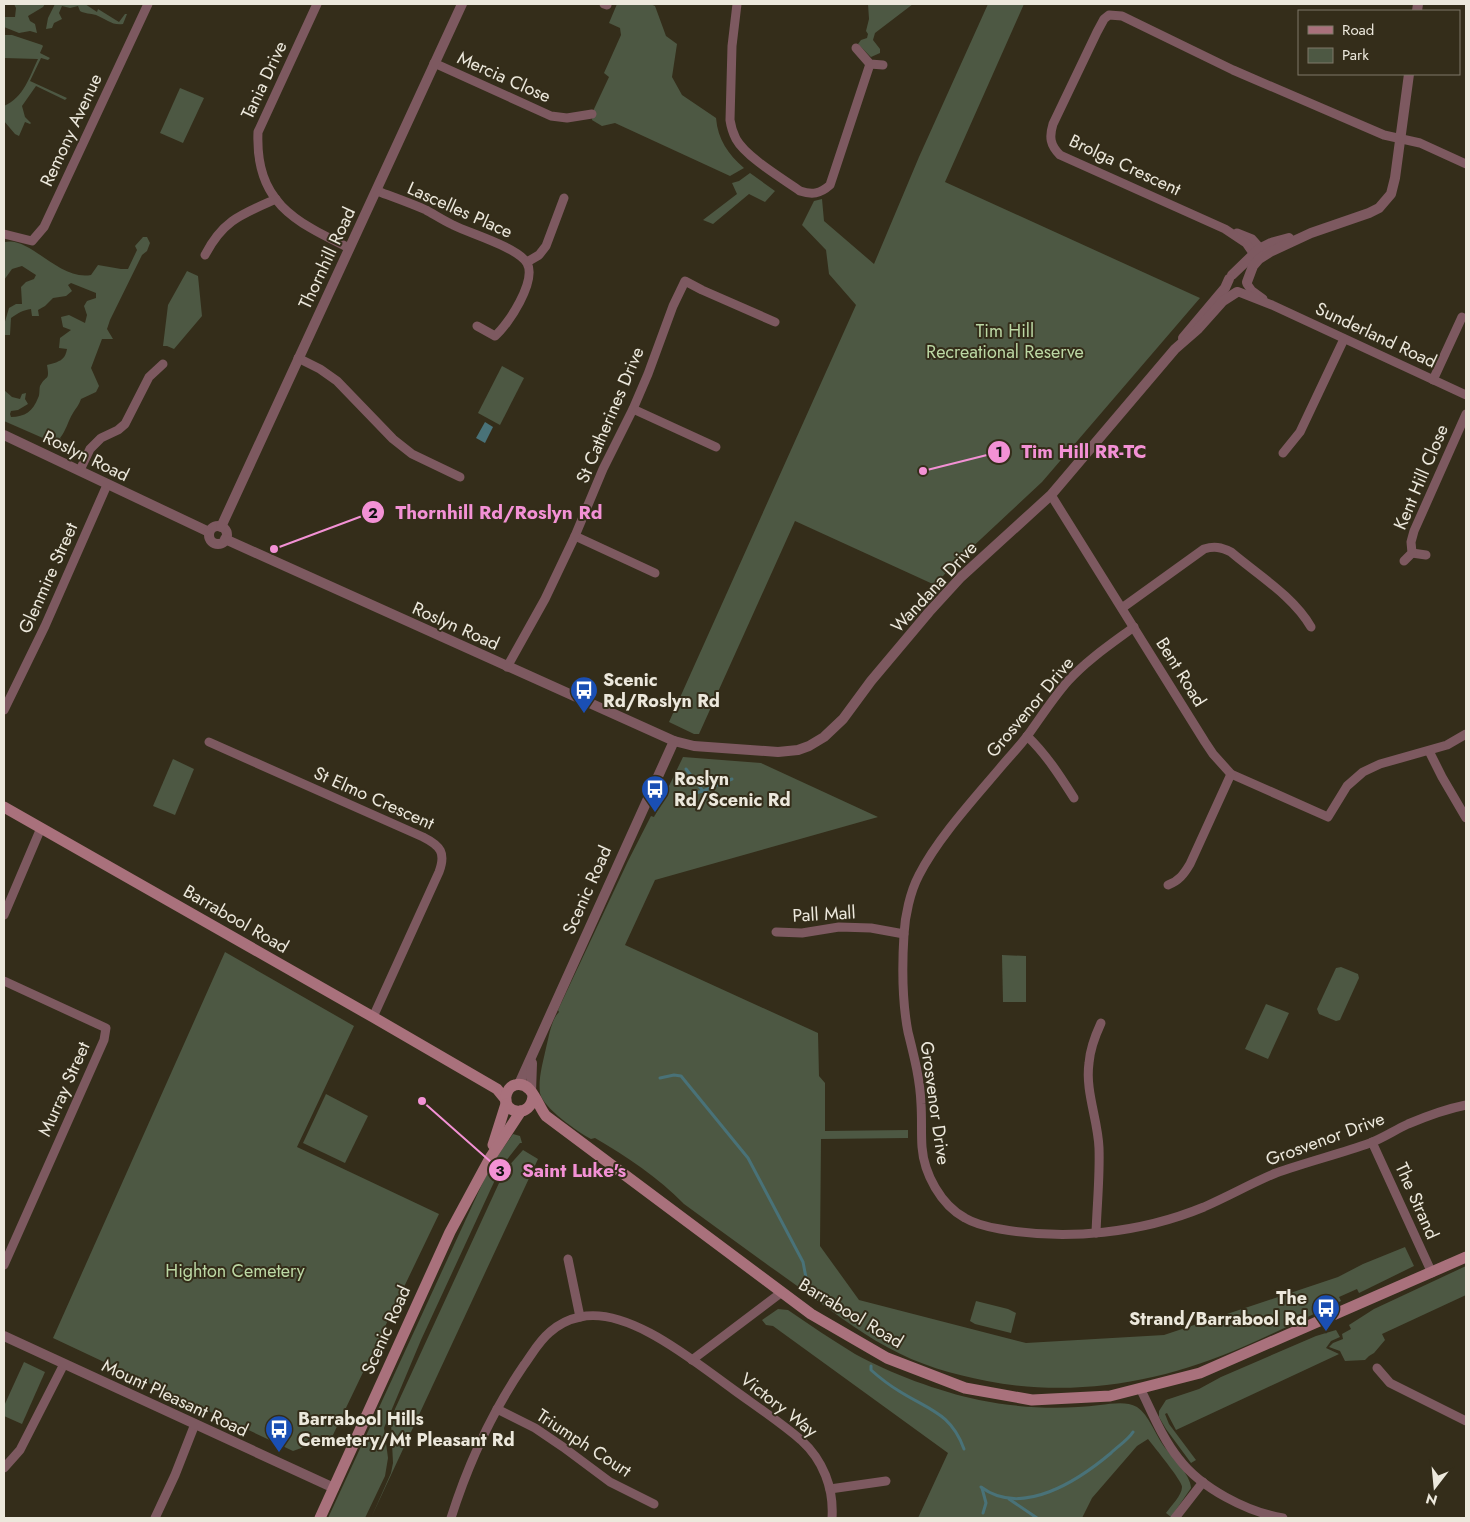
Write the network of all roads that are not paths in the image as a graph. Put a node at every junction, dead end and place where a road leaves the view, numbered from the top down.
1 (148, 4) edge
2 (317, 4) edge
3 (462, 4) edge
4 (737, 4) edge
5 (856, 48) dead end
6 (434, 63) junction
7 (870, 64) junction
8 (883, 65) dead end
9 (1409, 75) edge
10 (592, 114) dead end
11 (1400, 138) junction
12 (1466, 164) edge
13 (377, 191) junction
14 (564, 198) dead end
15 (276, 199) junction
16 (4, 234) edge
17 (349, 248) junction
18 (1258, 253) junction
19 (205, 255) dead end
20 (527, 262) junction
21 (1230, 277) junction
22 (1247, 282) junction
23 (1238, 292) junction
24 (1272, 305) junction
25 (1462, 317) dead end
26 (776, 322) dead end
27 (477, 326) dead end
28 (1344, 339) junction
29 (1175, 349) junction
30 (298, 358) junction
31 (163, 364) dead end
32 (1433, 380) junction
33 (1466, 395) edge
34 (633, 409) junction
35 (1466, 414) edge
36 (4, 435) edge
37 (716, 446) dead end
38 (1283, 453) dead end
39 (80, 470) junction
40 (460, 477) dead end
41 (107, 484) junction
42 (1051, 495) junction
43 (221, 527) junction
44 (210, 532) junction
45 (575, 536) junction
46 (226, 539) junction
47 (1412, 554) junction
48 (1426, 555) dead end
49 (1404, 561) dead end
50 (654, 573) dead end
51 (1122, 608) junction
52 (1134, 627) junction
53 (1311, 628) dead end
54 (508, 667) junction
55 (4, 710) edge
56 (1466, 734) edge
57 (1027, 736) junction
58 (674, 741) junction
59 (209, 742) dead end
60 (1429, 751) junction
61 (1230, 774) junction
62 (1074, 798) dead end
63 (4, 807) edge
64 (1466, 818) edge
65 (41, 828) junction
66 (1168, 885) dead end
67 (4, 915) edge
68 (776, 932) dead end
69 (904, 934) junction
70 (4, 981) edge
71 (373, 1017) junction
72 (1101, 1023) dead end
73 (532, 1054) junction
74 (450, 1062) junction
75 (517, 1084) junction
76 (532, 1093) junction
77 (506, 1102) junction
78 (1466, 1105) edge
79 (522, 1111) junction
80 (544, 1115) junction
81 (1372, 1142) junction
82 (490, 1158) junction
83 (1096, 1232) junction
84 (1466, 1257) edge
85 (568, 1259) dead end
86 (4, 1265) edge
87 (1432, 1273) junction
88 (782, 1292) junction
89 (580, 1317) junction
90 (4, 1336) edge
91 (692, 1360) junction
92 (64, 1364) junction
93 (1377, 1368) dead end
94 (1140, 1388) junction
95 (497, 1409) junction
96 (1466, 1421) edge
97 (194, 1424) junction
98 (4, 1468) edge
99 (886, 1481) dead end
100 (1203, 1482) junction
101 (334, 1488) junction
102 (830, 1489) junction
103 (654, 1504) dead end
104 (155, 1518) edge
105 (320, 1518) edge
106 (451, 1518) edge
107 (832, 1518) edge
108 (1175, 1518) edge
109 (1284, 1518) edge

1 - 16 street, Remony Avenue
2 - 15 street, Tania Drive
3 - 6 street, Thornhill Road
4 - 7 street
5 - 7 street
6 - 10 street, Mercia Close
6 - 13 street, Thornhill Road
7 - 8 street
9 - 11 street, Wandana Drive
11 - 12 street
11 - 18 street, Wandana Drive
11 - 18 street, Brolga Crescent
13 - 17 street, Thornhill Road
13 - 20 street, Lascelles Place
14 - 20 street
15 - 17 street, Tania Drive
15 - 19 street
17 - 30 street, Thornhill Road
18 - 21 street, Wandana Drive
18 - 22 street, Wandana Drive
20 - 27 street
21 - 22 street
21 - 23 street
21 - 29 street, Wandana Drive
22 - 23 street, Wandana Drive
22 - 24 street, Sunderland Road
23 - 24 street, Sunderland Road
23 - 29 street, Wandana Drive
24 - 28 street, Sunderland Road
25 - 32 street
26 - 34 street, St Catherines Drive
28 - 32 street, Sunderland Road
28 - 38 street
29 - 42 street, Wandana Drive
30 - 40 street
30 - 43 street, Thornhill Road
31 - 39 street
32 - 33 street, Sunderland Road
34 - 37 street
34 - 45 street, St Catherines Drive
35 - 47 street, Kent Hill Close
36 - 39 street, Roslyn Road
39 - 41 street, Roslyn Road
41 - 44 street, Roslyn Road
41 - 55 street, Glenmire Street
42 - 51 street, Bent Road
42 - 58 street, Wandana Drive
43 - 44 street
43 - 46 street
44 - 46 street
45 - 50 street
45 - 54 street, St Catherines Drive
46 - 54 street, Roslyn Road
47 - 48 street, Kent Hill Close
47 - 49 street, Kent Hill Close
51 - 52 street, Bent Road
51 - 53 street
52 - 57 street, Grosvenor Drive
52 - 61 street, Bent Road
54 - 58 street, Roslyn Road
56 - 60 street
57 - 62 street
57 - 69 street, Grosvenor Drive
58 - 73 street, Scenic Road
59 - 71 street, St Elmo Crescent
60 - 61 street, Bent Road
60 - 64 street
61 - 66 street
63 - 65 main road, Barrabool Road
65 - 67 street
65 - 71 main road, Barrabool Road
68 - 69 street, Pall Mall
69 - 83 street, Grosvenor Drive
70 - 86 street, Murray Street
71 - 74 main road, Barrabool Road
72 - 83 street
73 - 75 street, Scenic Road
73 - 76 street, Scenic Road
74 - 75 main road, Barrabool Road
74 - 77 main road, Barrabool Road
75 - 76 main road
75 - 77 main road
76 - 79 main road
76 - 80 main road, Barrabool Road
77 - 79 main road
77 - 82 main road, Scenic Road
78 - 81 street, Grosvenor Drive
79 - 80 main road, Barrabool Road
79 - 82 main road, Scenic Road
80 - 88 main road, Barrabool Road
81 - 83 street, Grosvenor Drive
81 - 87 street, The Strand
82 - 101 main road, Scenic Road
84 - 87 main road, Barrabool Road
85 - 89 street
87 - 94 main road, Barrabool Road
88 - 91 street
88 - 94 main road, Barrabool Road
89 - 91 street, Victory Way
89 - 95 street, Victory Way
90 - 92 street, Mount Pleasant Road
91 - 102 street, Victory Way
92 - 97 street, Mount Pleasant Road
92 - 98 street
93 - 96 street
94 - 100 street
95 - 103 street, Triumph Court
95 - 106 street, Victory Way
97 - 101 street, Mount Pleasant Road
97 - 104 street
99 - 102 street
100 - 108 street
100 - 109 street
101 - 105 main road, Scenic Road
102 - 107 street, Victory Way

